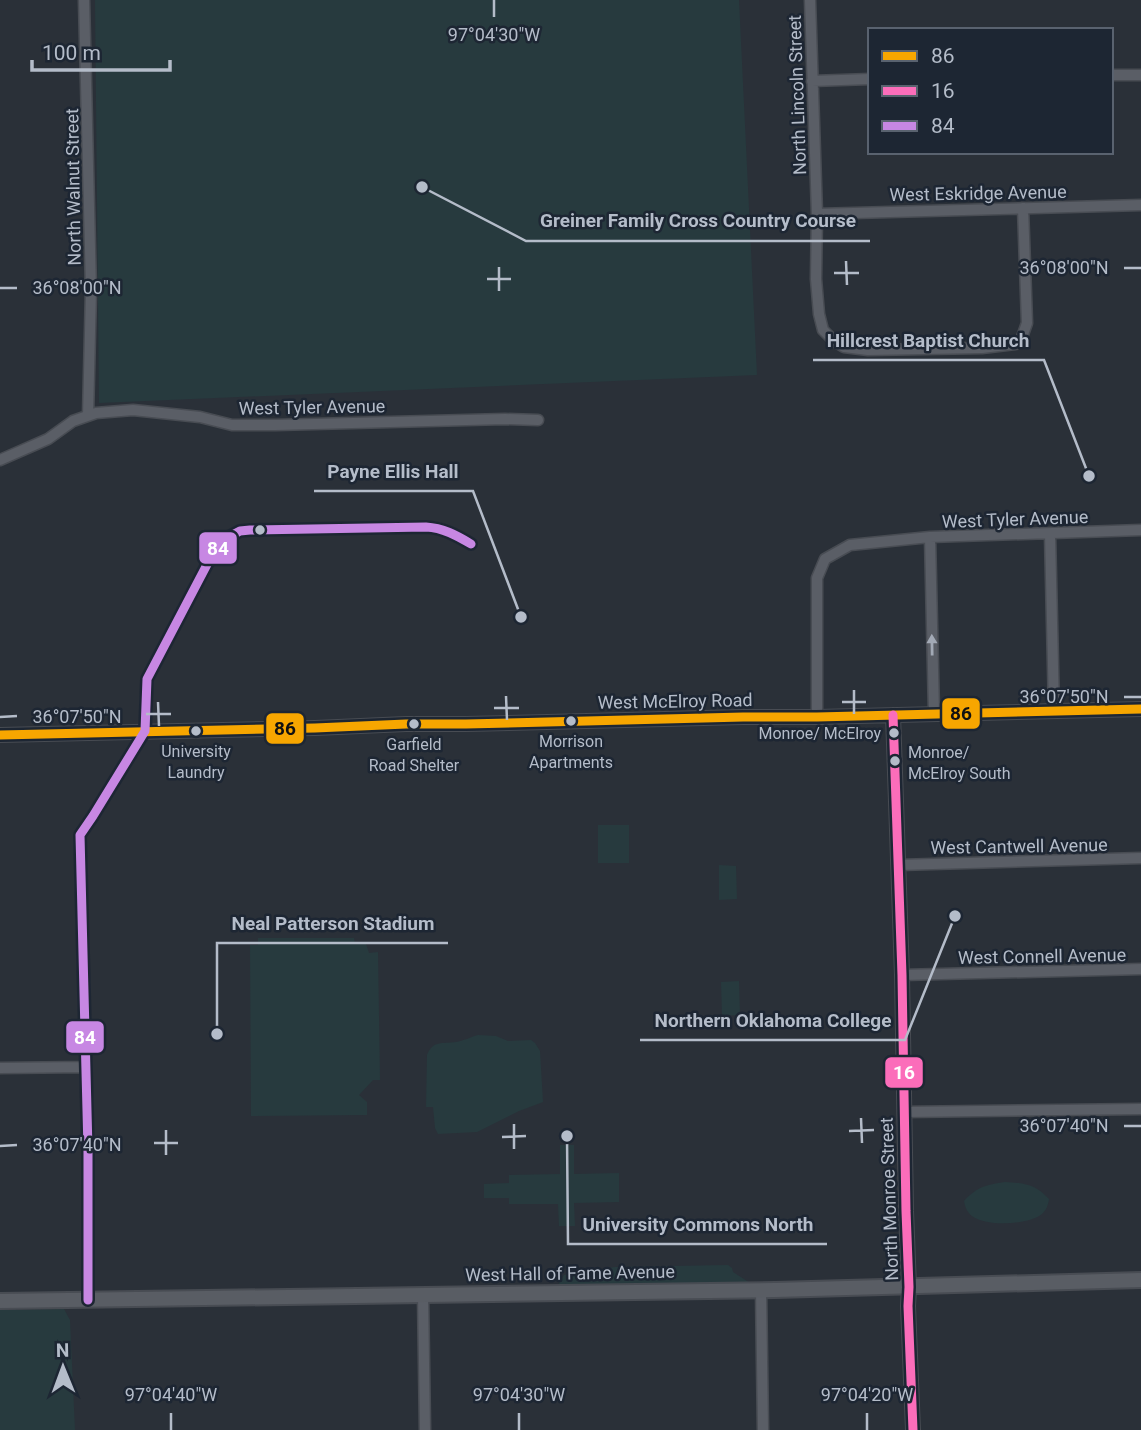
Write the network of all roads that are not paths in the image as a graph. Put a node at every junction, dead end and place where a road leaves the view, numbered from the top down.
1 (84, 0) edge
2 (810, 0) edge
3 (1113, 75) edge
4 (1141, 75) edge
5 (868, 79) edge
6 (812, 81) junction
7 (1141, 205) edge
8 (1023, 208) junction
9 (817, 214) junction
10 (88, 416) junction
11 (538, 420) dead end
12 (0, 460) edge
13 (1141, 530) edge
14 (1050, 534) junction
15 (930, 537) junction
16 (471, 544) dead end
17 (1141, 709) edge
18 (1054, 710) junction
19 (934, 713) junction
20 (893, 715) junction
21 (817, 717) junction
22 (145, 731) junction
23 (0, 735) edge
24 (1141, 858) edge
25 (899, 865) junction
26 (1141, 969) edge
27 (902, 975) junction
28 (86, 1067) junction
29 (0, 1068) edge
30 (1141, 1109) edge
31 (904, 1112) junction
32 (1141, 1280) edge
33 (909, 1287) junction
34 (761, 1290) junction
35 (423, 1294) junction
36 (88, 1300) junction
37 (0, 1301) edge
38 (425, 1430) edge
39 (763, 1430) edge
40 (912, 1430) edge

1 - 10 street, North Walnut Street
2 - 6 street, North Lincoln Street
3 - 4 street
5 - 6 street
6 - 9 street, North Lincoln Street
7 - 8 street, West Eskridge Avenue
8 - 9 street, West Eskridge Avenue
8 - 9 street, North Lincoln Street
10 - 11 street, West Tyler Avenue
10 - 12 street, West Tyler Avenue
13 - 14 street, West Tyler Avenue
14 - 15 street, West Tyler Avenue
14 - 18 street
19 -> 15 street
15 - 21 street, West Tyler Avenue
16 - 22 street
17 - 18 street, West McElroy Road
18 - 19 street, West McElroy Road
19 - 20 street, West McElroy Road
20 - 21 street, West McElroy Road
20 - 25 street, North Monroe Street
21 - 22 street, West McElroy Road
22 - 23 street, West McElroy Road
22 - 28 street
24 - 25 street, West Cantwell Avenue
25 - 27 street, North Monroe Street
26 - 27 street, West Connell Avenue
27 - 31 street, North Monroe Street
28 - 29 street
28 - 36 street
30 - 31 street
31 - 33 street, North Monroe Street
32 - 33 main road, West Hall of Fame Avenue
33 - 34 main road, West Hall of Fame Avenue
33 - 40 street, North Monroe Street
34 - 35 main road, West Hall of Fame Avenue
34 - 39 street
35 - 36 main road, West Hall of Fame Avenue
35 - 38 street
36 - 37 main road, West Hall of Fame Avenue

